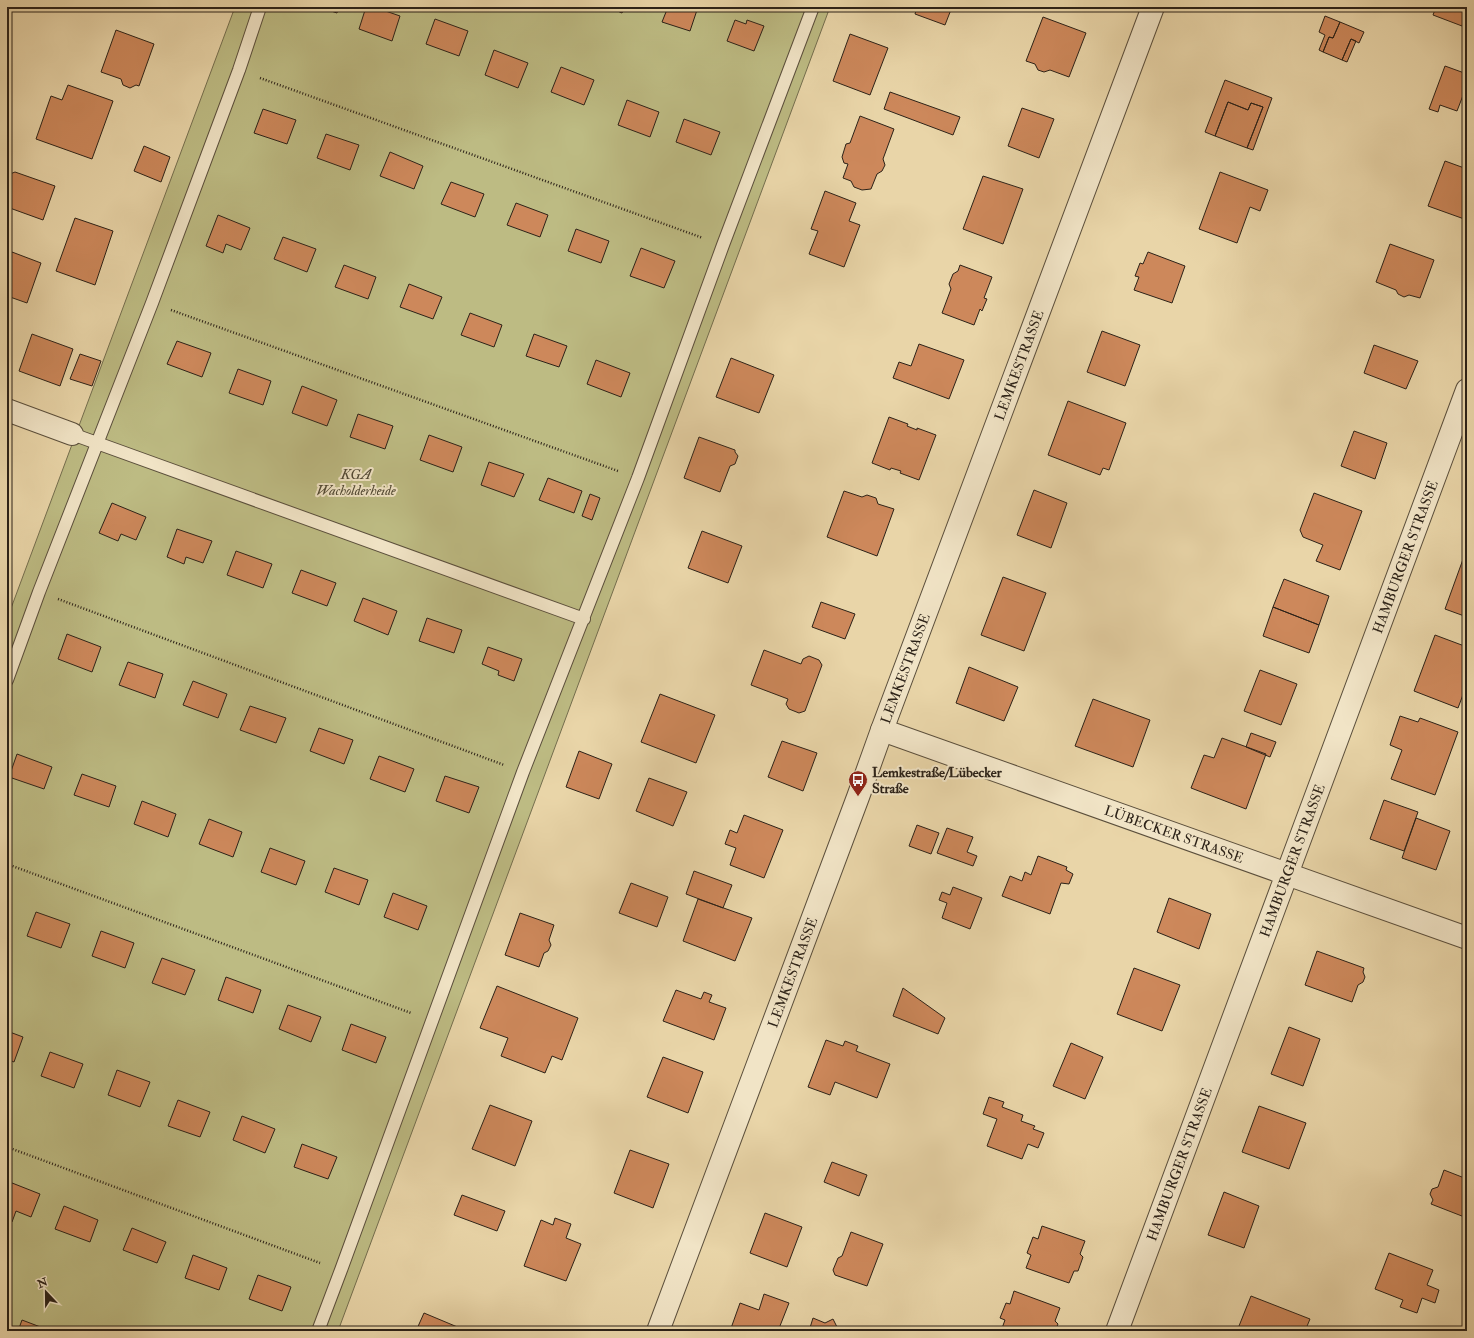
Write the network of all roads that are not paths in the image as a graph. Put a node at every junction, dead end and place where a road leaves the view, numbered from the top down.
1 (260, 7) edge
2 (813, 7) edge
3 (1154, 7) edge
4 (1467, 390) edge
5 (7, 410) edge
6 (72, 434) joint
7 (97, 443) junction
8 (584, 619) junction
9 (7, 680) edge
10 (882, 730) junction
11 (1287, 873) junction
12 (1467, 938) edge
13 (318, 1331) edge
14 (658, 1331) edge
15 (1117, 1331) edge

1 - 7 lane
2 - 8 lane
3 - 10 street, LEMKESTRASSE
4 - 11 street, HAMBURGER STRASSE
5 - 6 street
6 - 7 lane
7 - 8 lane
7 - 9 lane
8 - 13 lane
10 - 11 street, LÜBECKER STRASSE
10 - 14 street, LEMKESTRASSE
11 - 12 street, LÜBECKER STRASSE
11 - 15 street, HAMBURGER STRASSE

